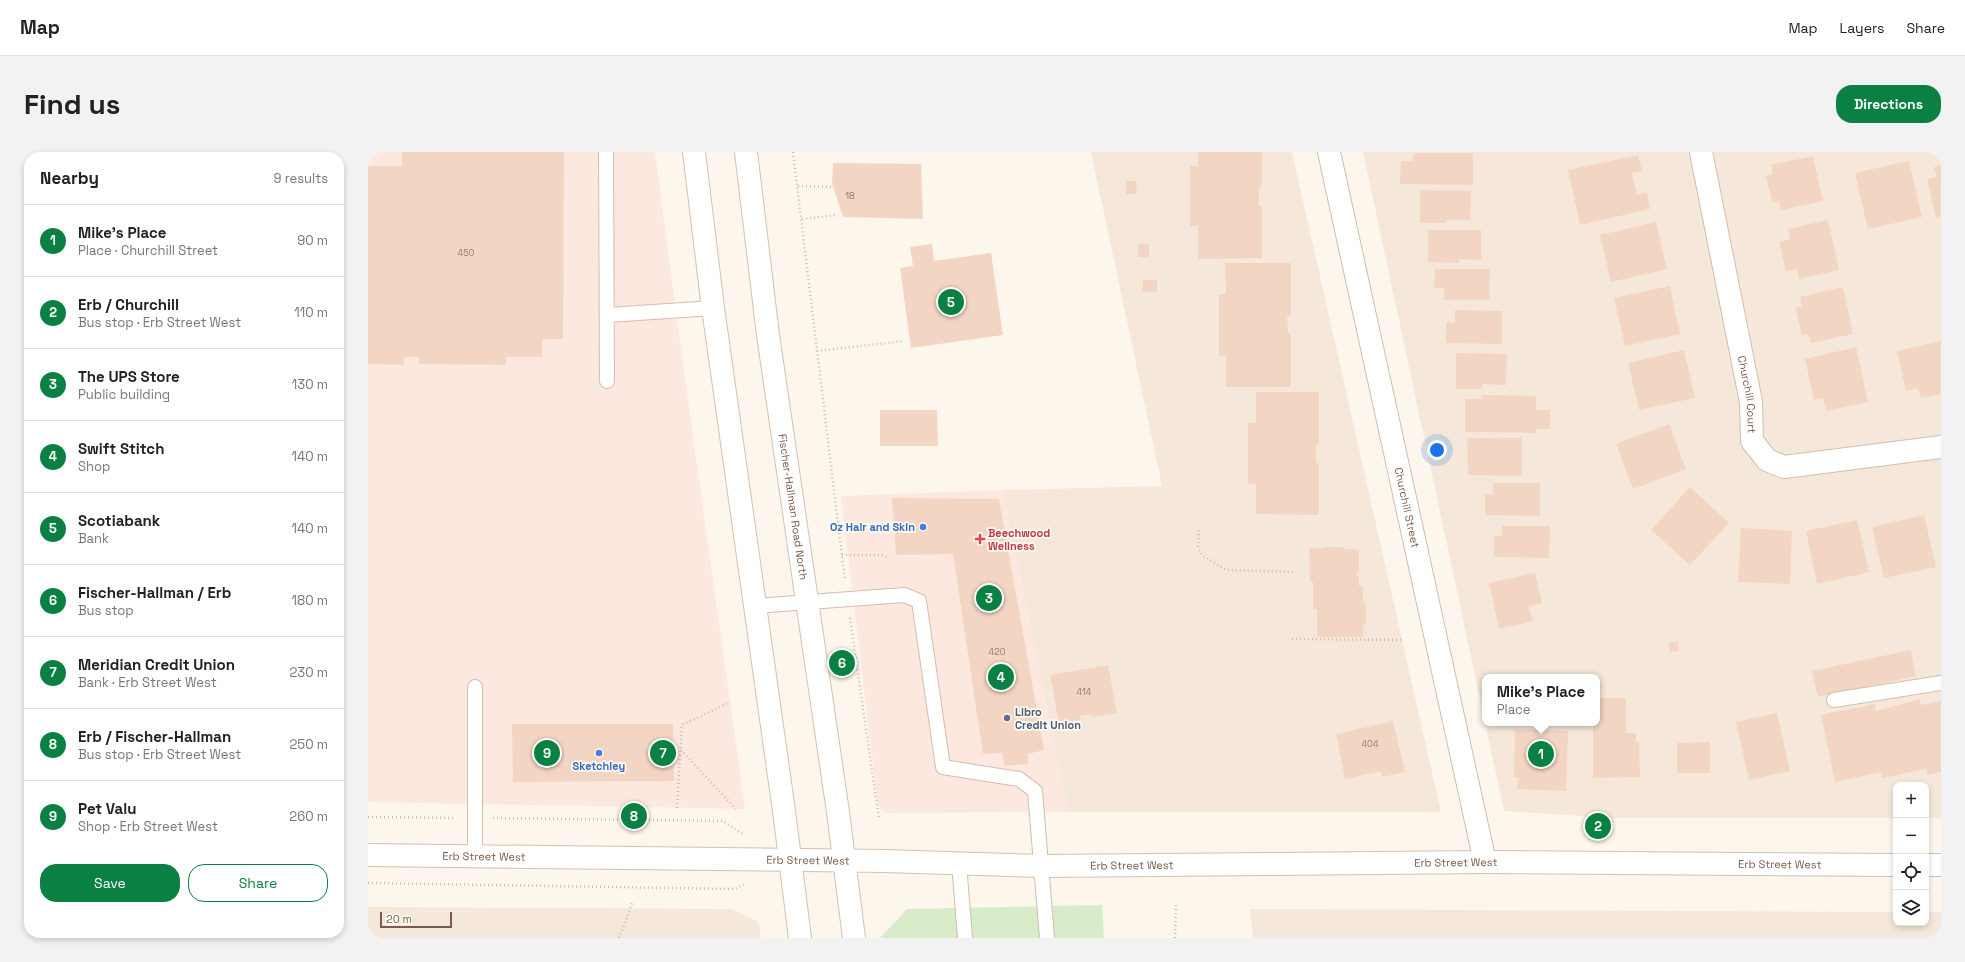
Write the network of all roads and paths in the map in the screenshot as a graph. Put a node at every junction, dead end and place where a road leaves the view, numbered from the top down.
1 (606, 152) edge
2 (694, 152) edge
3 (746, 152) edge
4 (793, 152) edge
5 (1330, 152) edge
6 (1701, 152) edge
7 (798, 186) junction
8 (831, 187) dead end
9 (838, 215) dead end
10 (802, 219) junction
11 (713, 308) junction
12 (608, 315) junction
13 (904, 341) dead end
14 (817, 351) junction
15 (607, 381) dead end
16 (1941, 447) edge
17 (1199, 530) dead end
18 (842, 555) junction
19 (888, 557) dead end
20 (1295, 572) dead end
21 (847, 599) junction
22 (807, 602) junction
23 (755, 606) junction
24 (1292, 639) dead end
25 (1404, 640) dead end
26 (1941, 682) edge
27 (475, 687) dead end
28 (1834, 700) dead end
29 (730, 702) dead end
30 (681, 749) junction
31 (677, 808) dead end
32 (736, 809) dead end
33 (368, 817) edge
34 (476, 818) junction
35 (879, 819) dead end
36 (748, 838) dead end
37 (368, 856) edge
38 (474, 856) junction
39 (790, 860) junction
40 (845, 860) junction
41 (1485, 862) junction
42 (959, 864) junction
43 (1893, 865) edge
44 (1929, 865) edge
45 (1941, 865) edge
46 (1042, 866) junction
47 (751, 882) dead end
48 (368, 883) edge
49 (633, 900) dead end
50 (1176, 903) dead end
51 (619, 938) edge
52 (800, 938) edge
53 (854, 938) edge
54 (965, 938) edge
55 (1047, 938) edge
56 (1175, 938) edge

1 - 12 lane
2 - 11 main road
3 - 22 main road, Fischer-Hallman Road North
4 - 7 path
5 - 41 main road, Churchill Street
6 - 16 main road, Churchill Court
7 - 8 path
7 - 10 path
9 - 10 path
10 - 14 path
11 - 12 lane
11 - 23 main road
12 - 15 lane
13 - 14 path
14 - 18 path
17 - 20 path
18 - 19 path
18 - 21 path
21 - 22 lane
21 - 35 path
21 - 46 lane
22 - 23 lane
22 - 40 main road, Fischer-Hallman Road North
23 - 39 main road
24 - 25 path
26 - 28 lane
27 - 34 lane
29 - 30 path
30 - 31 path
30 - 32 path
33 - 34 path
34 - 36 path
34 - 38 lane
37 - 38 main road, Erb Street West
38 - 39 main road, Erb Street West
39 - 40 main road, Erb Street West
39 - 52 main road
40 - 42 main road, Erb Street West
40 - 53 main road, Fischer-Hallman Road North
41 - 43 main road, Erb Street West
41 - 46 main road, Erb Street West
42 - 46 main road, Erb Street West
42 - 54 lane
44 - 45 main road
46 - 55 lane
47 - 48 path
49 - 51 path
50 - 56 path

